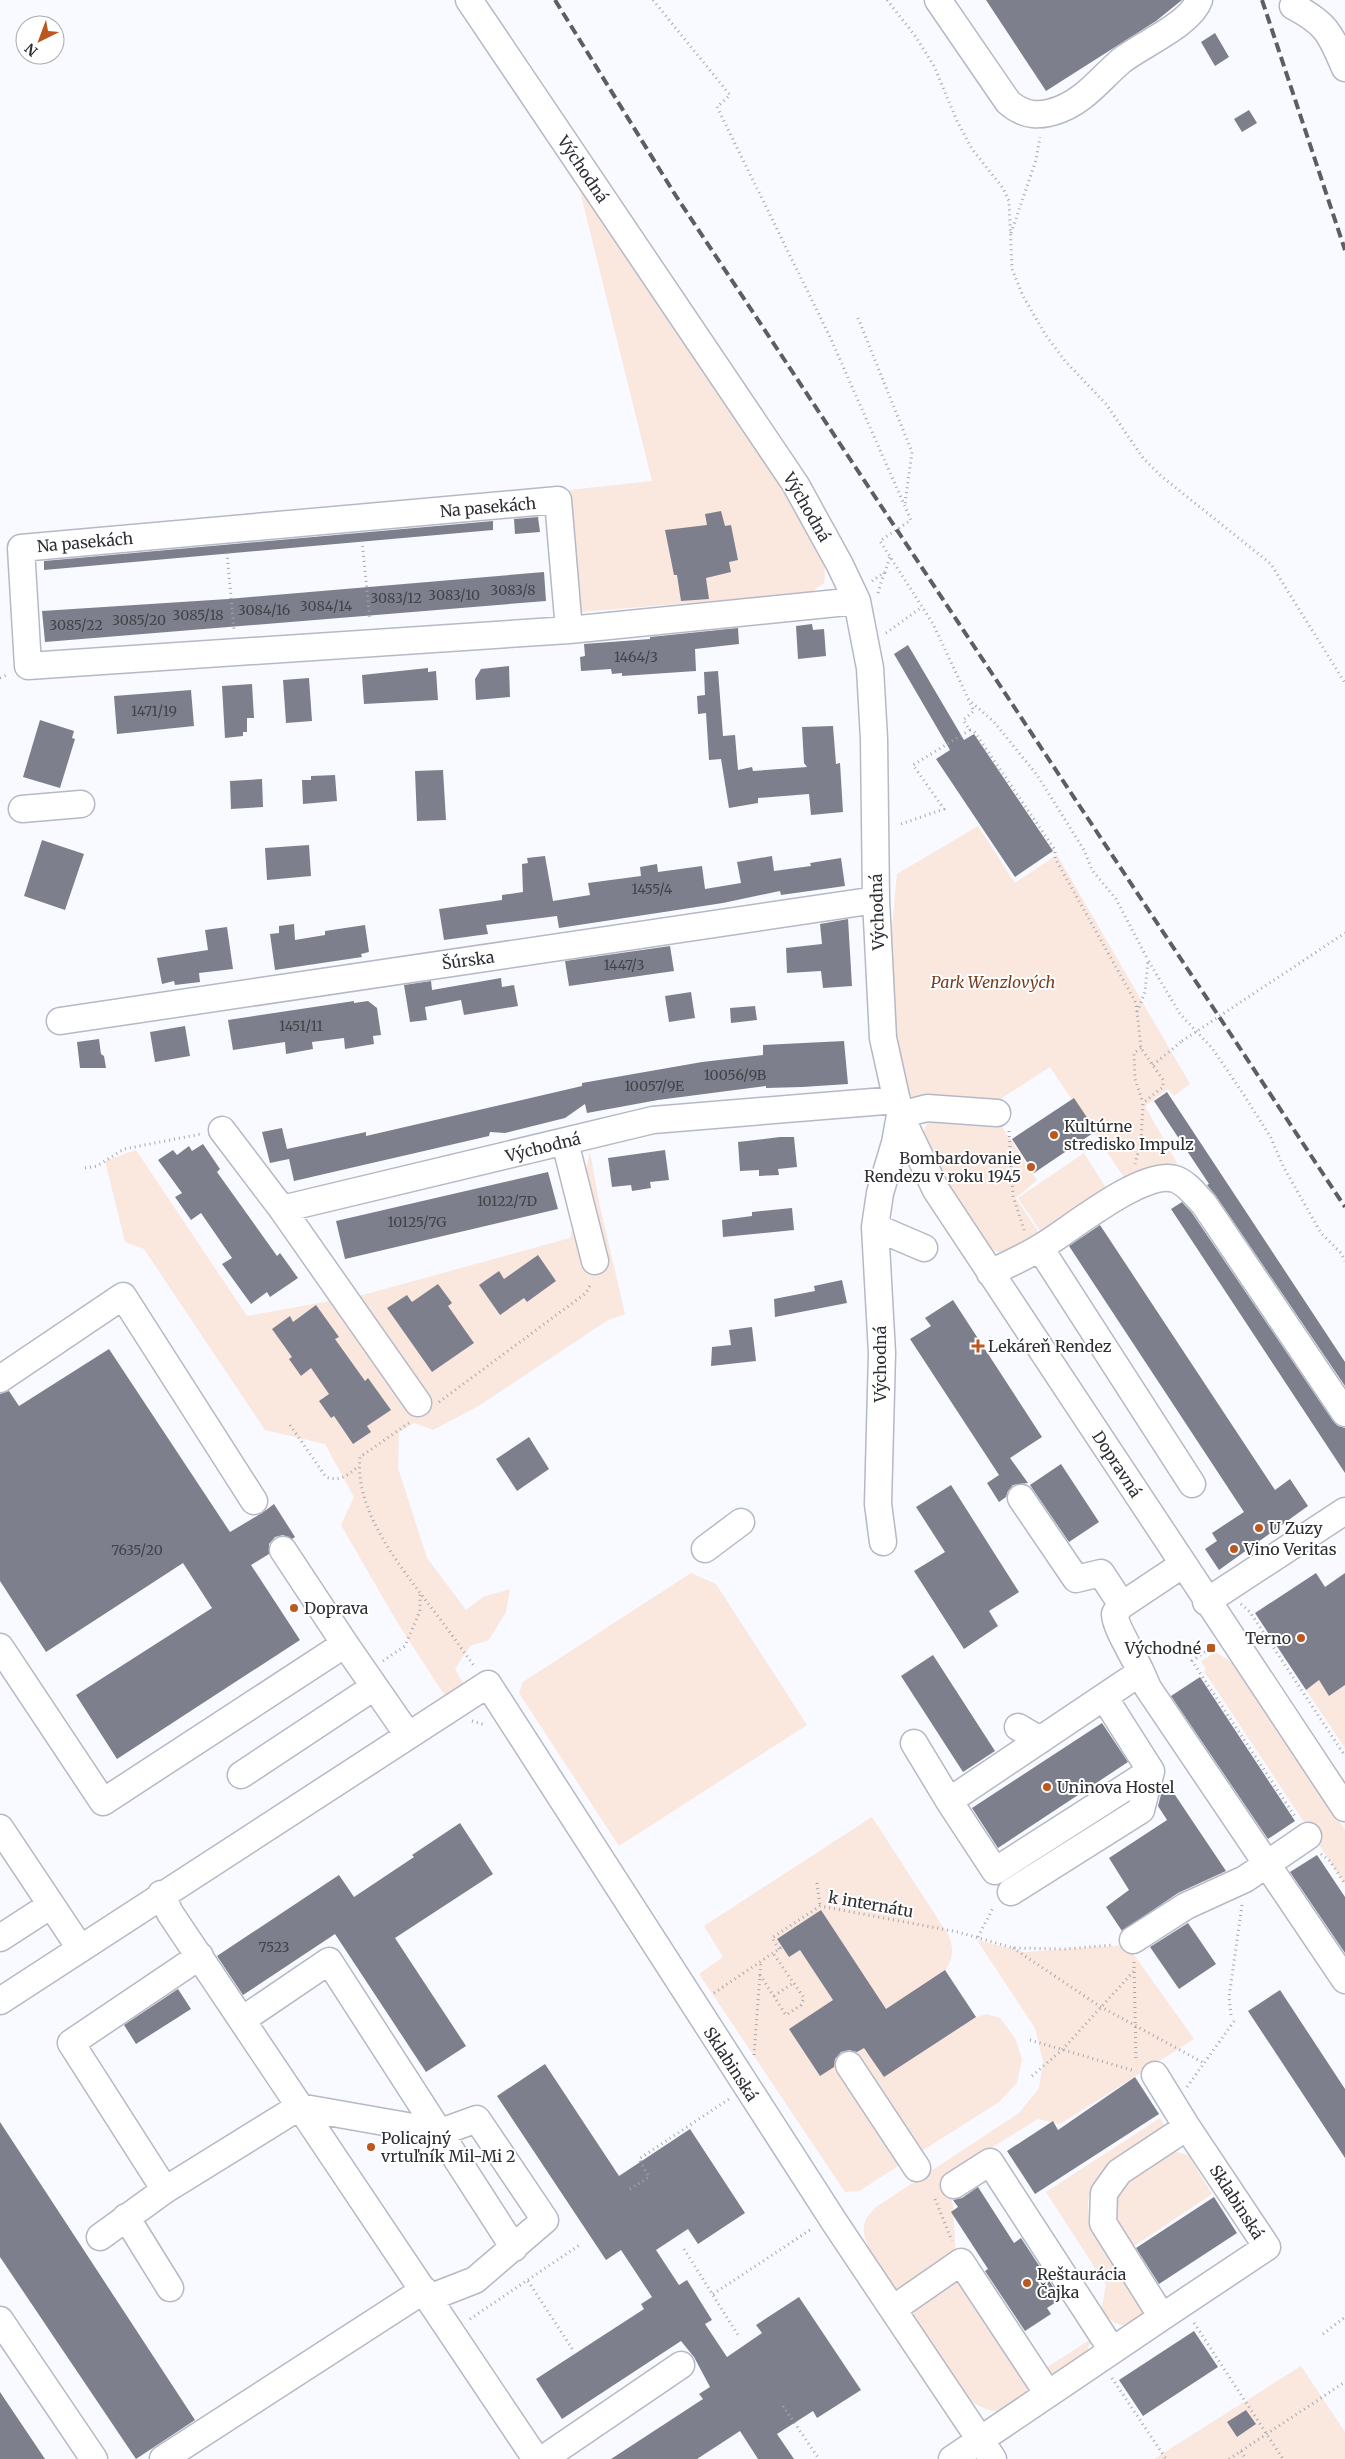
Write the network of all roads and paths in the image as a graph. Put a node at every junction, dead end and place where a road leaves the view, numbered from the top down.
1 (469, 0) edge
2 (653, 0) edge
3 (887, 0) edge
4 (938, 0) edge
5 (1199, 0) edge
6 (1304, 7) edge
7 (1345, 68) edge
8 (1062, 109) junction
9 (1010, 236) junction
10 (858, 318) dead end
11 (904, 505) junction
12 (362, 541) dead end
13 (227, 553) dead end
14 (890, 557) junction
15 (855, 596) junction
16 (922, 607) junction
17 (370, 622) dead end
18 (569, 630) junction
19 (234, 634) dead end
20 (864, 640) junction
21 (1345, 683) edge
22 (967, 698) junction
23 (970, 730) junction
24 (81, 804) dead end
25 (22, 808) dead end
26 (875, 822) junction
27 (876, 900) junction
28 (1345, 933) edge
29 (1148, 960) junction
30 (1137, 1012) junction
31 (60, 1021) dead end
32 (1141, 1048) junction
33 (1153, 1065) junction
34 (1143, 1103) junction
35 (899, 1107) junction
36 (1003, 1122) joint
37 (222, 1130) joint
38 (565, 1142) junction
39 (85, 1168) dead end
40 (1136, 1186) junction
41 (282, 1208) junction
42 (875, 1227) junction
43 (924, 1248) dead end
44 (1035, 1250) junction
45 (595, 1261) joint
46 (1345, 1262) edge
47 (990, 1273) junction
48 (0, 1379) edge
49 (422, 1408) junction
50 (1345, 1414) edge
51 (290, 1425) dead end
52 (359, 1466) junction
53 (1192, 1484) dead end
54 (1021, 1498) dead end
55 (254, 1501) dead end
56 (1345, 1512) edge
57 (741, 1522) dead end
58 (883, 1542) dead end
59 (283, 1550) dead end
60 (704, 1550) dead end
61 (1182, 1565) junction
62 (420, 1594) junction
63 (1216, 1595) junction
64 (1122, 1604) junction
65 (1206, 1641) dead end
66 (345, 1644) junction
67 (0, 1647) edge
68 (1141, 1672) junction
69 (369, 1680) junction
70 (488, 1684) junction
71 (1104, 1697) junction
72 (464, 1723) dead end
73 (1018, 1727) dead end
74 (489, 1730) dead end
75 (408, 1735) junction
76 (1040, 1740) junction
77 (914, 1743) dead end
78 (1345, 1756) edge
79 (1151, 1771) junction
80 (242, 1775) dead end
81 (949, 1801) junction
82 (1345, 1808) edge
83 (0, 1828) edge
84 (1308, 1836) junction
85 (1267, 1865) junction
86 (1245, 1879) junction
87 (817, 1883) dead end
88 (1345, 1884) edge
89 (1010, 1892) joint
90 (161, 1894) junction
91 (51, 1905) junction
92 (820, 1906) junction
93 (978, 1936) junction
94 (0, 1938) edge
95 (1133, 1940) junction
96 (80, 1948) junction
97 (1012, 1948) junction
98 (773, 1953) junction
99 (200, 1956) junction
100 (761, 1961) junction
101 (1134, 1970) junction
102 (760, 1975) junction
103 (1345, 1980) edge
104 (793, 1983) junction
105 (709, 1996) dead end
106 (774, 1996) junction
107 (0, 2001) edge
108 (1101, 2007) junction
109 (1232, 2015) dead end
110 (242, 2020) junction
111 (1136, 2027) junction
112 (1030, 2040) dead end
113 (1062, 2050) junction
114 (753, 2063) dead end
115 (1204, 2063) dead end
116 (849, 2064) dead end
117 (1154, 2074) dead end
118 (1032, 2076) dead end
119 (731, 2098) dead end
120 (299, 2107) junction
121 (1187, 2127) junction
122 (440, 2132) junction
123 (917, 2168) dead end
124 (630, 2189) dead end
125 (943, 2189) joint
126 (165, 2190) junction
127 (126, 2217) junction
128 (816, 2226) dead end
129 (100, 2237) dead end
130 (581, 2244) dead end
131 (514, 2248) junction
132 (684, 2249) dead end
133 (961, 2262) junction
134 (528, 2281) junction
135 (170, 2288) dead end
136 (427, 2294) junction
137 (713, 2294) junction
138 (892, 2309) junction
139 (1162, 2316) junction
140 (1189, 2316) dead end
141 (1345, 2317) edge
142 (0, 2320) edge
143 (451, 2332) junction
144 (1324, 2334) dead end
145 (738, 2335) dead end
146 (573, 2350) dead end
147 (1110, 2360) junction
148 (681, 2365) dead end
149 (1345, 2382) edge
150 (1048, 2394) junction
151 (783, 2406) dead end
152 (1267, 2434) junction
153 (987, 2449) edge
154 (1241, 2452) junction
155 (94, 2459) edge
156 (163, 2459) edge
157 (536, 2459) edge
158 (543, 2459) edge
159 (819, 2459) edge
160 (952, 2459) edge
161 (1166, 2459) edge
162 (1229, 2459) edge
163 (1246, 2459) edge
164 (1283, 2459) edge

1 - 15 street, Východná
2 - 11 path
3 - 9 path
4 - 8 street
5 - 8 street
6 - 7 street
8 - 9 path
9 - 21 path
10 - 11 path
11 - 14 path
12 - 17 path
13 - 19 path
14 - 15 path
14 - 16 path
15 - 18 street, Na pasekách
15 - 20 street, Východná
16 - 20 path
16 - 22 path
18 - 18 street, Na pasekách
20 - 26 street, Východná
22 - 23 path
22 - 29 path
23 - 26 path
23 - 30 path
24 - 25 street
26 - 27 street, Východná
27 - 31 street, Šúrska
27 - 35 street, Východná
28 - 33 path, bridge
29 - 30 path
29 - 46 path
30 - 32 path
32 - 33 path
32 - 34 path
33 - 34 path
34 - 40 path
35 - 36 street
35 - 38 street, Východná
35 - 42 street, Východná
35 - 47 street, Dopravná
36 - 44 path
37 - 39 path
37 - 41 street
38 - 41 street, Východná
38 - 45 street
40 - 44 street
40 - 50 street
41 - 49 street
42 - 43 street
42 - 58 street, Východná
44 - 47 street
44 - 53 street
45 - 49 path
47 - 61 street, Dopravná
48 - 55 street
49 - 52 path
51 - 52 path
52 - 62 path
54 - 64 street
56 - 63 street
57 - 60 street
59 - 66 street
61 - 63 street, Dopravná
61 - 64 street
62 - 69 path
62 - 70 path
63 - 78 path
63 - 82 street, Dopravná
64 - 68 street
65 - 84 path
66 - 67 street
66 - 69 street
68 - 71 street
68 - 85 street
69 - 75 street
69 - 80 street
70 - 75 street
70 - 138 street, Sklabinská
71 - 76 street
71 - 79 street
72 - 74 path
73 - 76 street
75 - 90 street
76 - 81 street
77 - 81 street
79 - 81 street
79 - 89 street
83 - 91 street
84 - 85 street
84 - 88 path
85 - 86 street
85 - 103 street
86 - 95 street
86 - 109 path
87 - 92 path
89 - 93 path
90 - 96 street
90 - 99 street
91 - 94 street
91 - 96 street
92 - 93 path, k internátu
92 - 98 path, k internátu
93 - 97 path, k internátu
95 - 97 path
95 - 101 path
96 - 107 street
97 - 108 path
98 - 100 path
98 - 104 path
99 - 110 street
99 - 126 street
100 - 102 path
100 - 105 path
101 - 108 path
101 - 111 path
102 - 106 path
102 - 114 path
104 - 106 path
104 - 106 path
108 - 111 path
108 - 113 path
110 - 120 street
110 - 122 street
111 - 113 path
111 - 115 path
112 - 113 path
113 - 118 path
116 - 123 street
117 - 121 street, Sklabinská
119 - 124 path
120 - 122 street
120 - 126 street
120 - 136 street
121 - 139 street
121 - 139 street, Sklabinská
122 - 131 street
122 - 131 street
125 - 133 path
125 - 147 street
126 - 127 street
127 - 129 street
127 - 135 street
128 - 137 path
130 - 134 path
131 - 136 street
132 - 137 path
133 - 138 street
133 - 150 street
134 - 143 path
134 - 146 path
136 - 143 street
136 - 156 street
137 - 145 path
138 - 153 street, Sklabinská
139 - 147 street, Sklabinská
140 - 152 path
141 - 144 path
142 - 155 street
143 - 157 street
147 - 150 street, Sklabinská
147 - 161 path
148 - 158 street
149 - 152 path
150 - 153 street, Sklabinská
151 - 159 path
152 - 154 path
152 - 164 path
153 - 160 street
154 - 162 path
154 - 163 path

